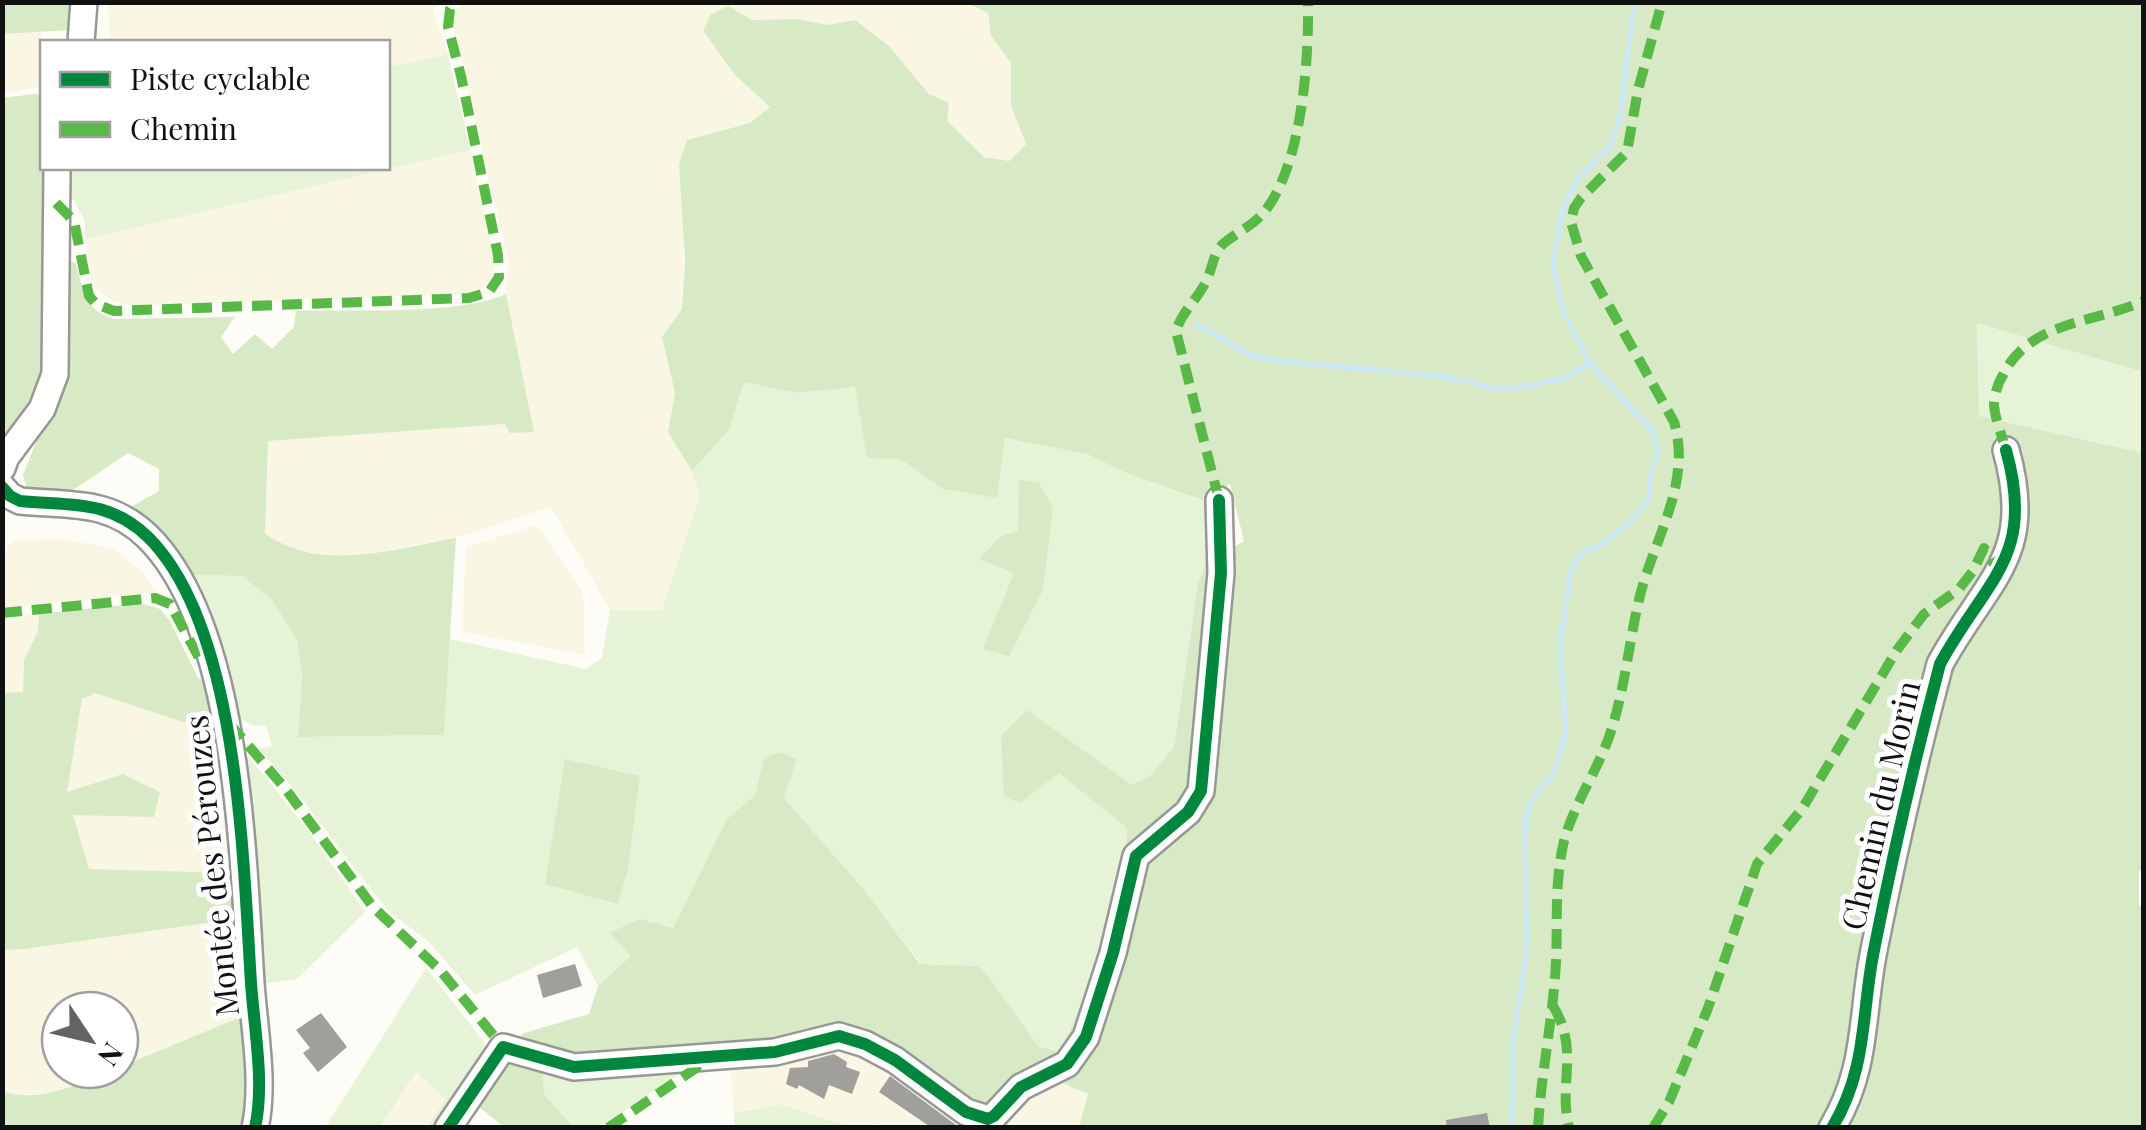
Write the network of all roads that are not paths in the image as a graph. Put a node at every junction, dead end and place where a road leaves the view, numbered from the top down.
1 (84, 2) edge
2 (81, 40) edge
3 (57, 170) edge
4 (2006, 450) dead end
5 (2, 468) edge
6 (2, 487) edge
7 (1220, 500) dead end
8 (255, 1128) edge
9 (448, 1128) edge
10 (1832, 1128) edge

1 - 2 street
3 - 5 street
4 - 10 street, Chemin du Morin
6 - 8 street, Montée des Pérouzes
7 - 9 street

